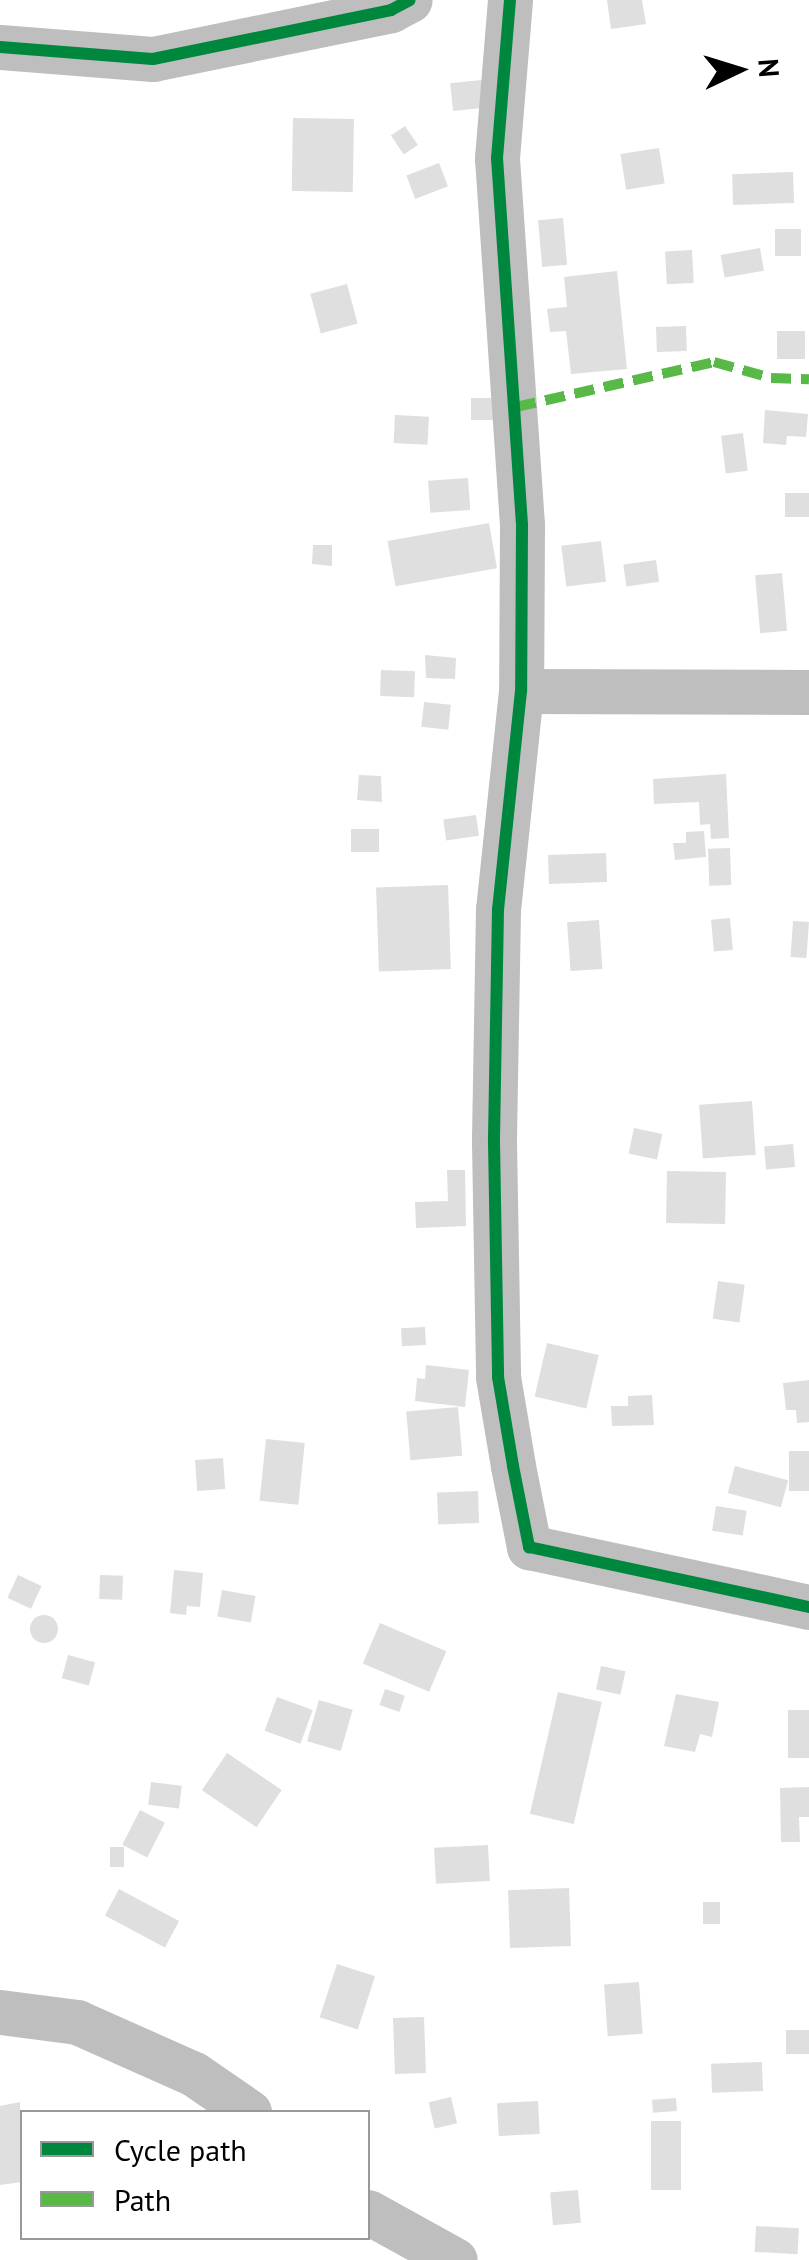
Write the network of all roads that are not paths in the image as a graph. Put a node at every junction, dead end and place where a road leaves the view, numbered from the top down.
1 (410, 0) edge
2 (510, 0) edge
3 (0, 47) edge
4 (521, 691) junction
5 (809, 692) edge
6 (809, 1607) edge
7 (0, 2012) edge
8 (246, 2110) edge
9 (370, 2213) edge
10 (455, 2260) edge

1 - 3 street
2 - 4 street
4 - 5 street
4 - 6 street
7 - 8 street
9 - 10 street

